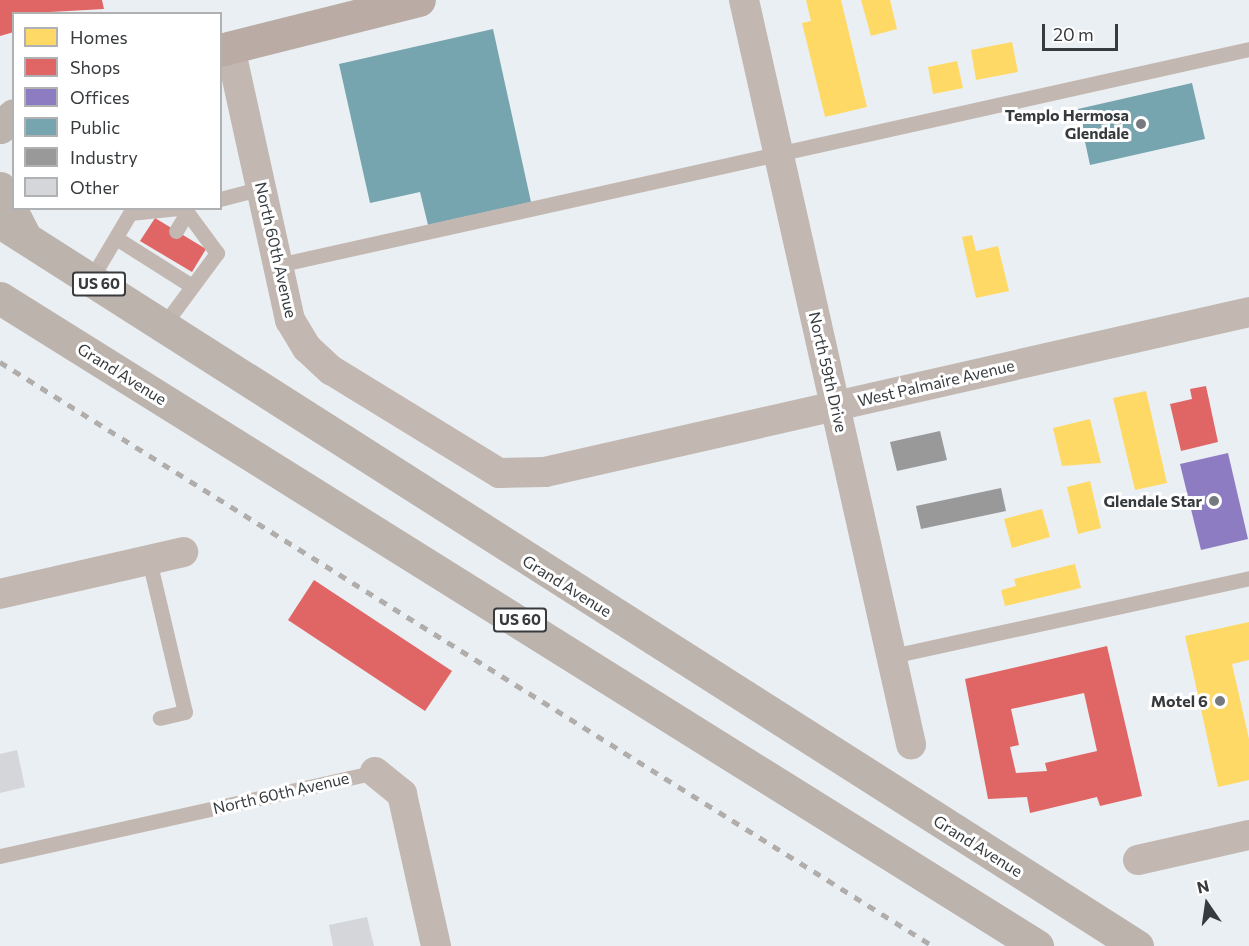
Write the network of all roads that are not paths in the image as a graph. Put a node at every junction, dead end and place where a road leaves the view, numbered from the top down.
1 (419, 0) edge
2 (744, 0) edge
3 (225, 49) edge
4 (1249, 49) edge
5 (12, 117) edge
6 (0, 127) edge
7 (780, 156) junction
8 (0, 188) edge
9 (262, 188) junction
10 (222, 198) edge
11 (183, 210) edge
12 (13, 229) edge
13 (176, 231) dead end
14 (116, 238) junction
15 (278, 264) junction
16 (91, 279) junction
17 (192, 286) junction
18 (0, 298) edge
19 (1249, 312) edge
20 (163, 326) junction
21 (835, 406) junction
22 (518, 476) joint
23 (183, 552) dead end
24 (149, 560) junction
25 (1249, 578) edge
26 (0, 594) edge
27 (892, 656) junction
28 (160, 718) dead end
29 (911, 744) dead end
30 (375, 772) joint
31 (1249, 835) edge
32 (0, 856) edge
33 (1138, 860) dead end
34 (436, 946) edge
35 (1037, 946) edge
36 (1137, 946) edge

1 - 3 street
2 - 7 street, North 59th Drive
3 - 9 street, North 60th Avenue
4 - 7 lane
5 - 6 highway
7 - 15 lane
7 - 21 street, North 59th Drive
8 - 12 highway
9 - 10 lane
9 - 15 street, North 60th Avenue
11 - 13 lane
11 - 14 lane
11 - 17 lane
12 - 16 highway, Grand Avenue / US 60
14 - 16 lane
14 - 17 lane
15 - 22 street, North 60th Avenue
16 - 20 highway, Grand Avenue / US 60
17 - 20 lane
18 - 35 highway, Grand Avenue / US 60
19 - 21 street, West Palmaire Avenue
20 - 36 highway, Grand Avenue / US 60
21 - 22 street, West Palmaire Avenue
21 - 27 street, North 59th Drive
23 - 24 street
24 - 26 street
24 - 28 lane
25 - 27 lane
27 - 29 street, North 59th Drive
30 - 32 lane, North 60th Avenue
30 - 34 street, North 60th Avenue
31 - 33 street

